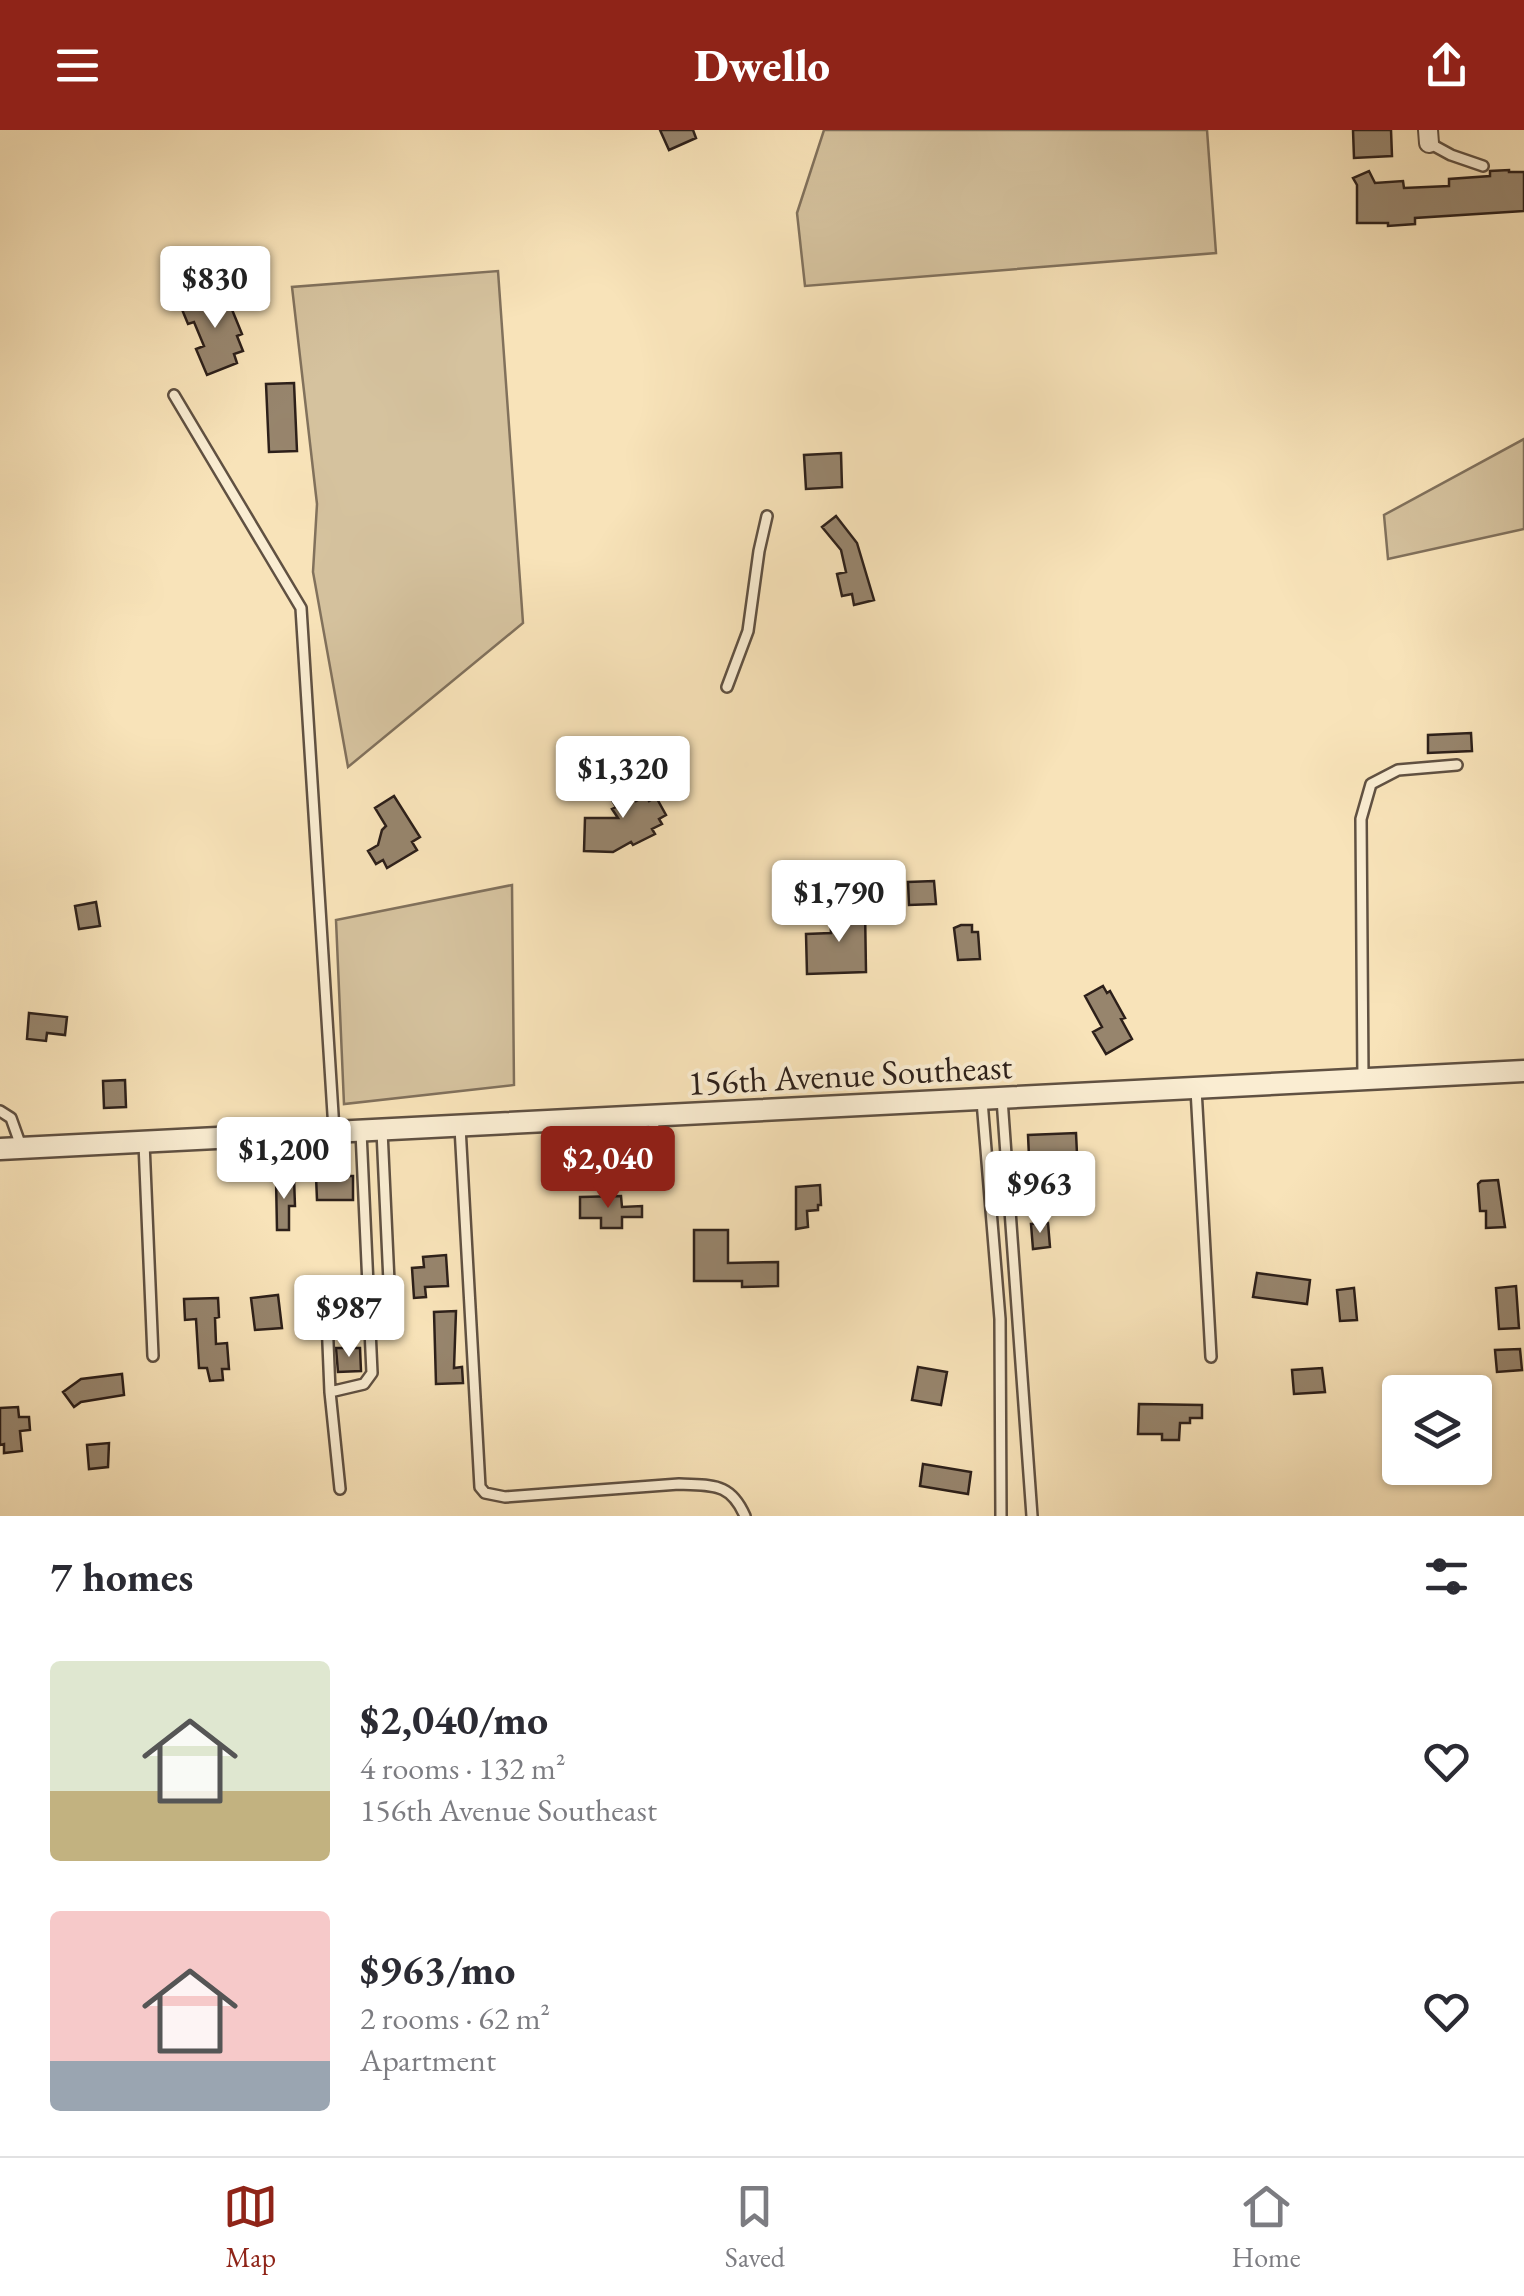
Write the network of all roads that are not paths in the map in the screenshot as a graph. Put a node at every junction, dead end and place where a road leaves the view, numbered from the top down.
1 (1428, 136) edge
2 (1484, 166) dead end
3 (174, 395) dead end
4 (767, 516) dead end
5 (728, 687) dead end
6 (1456, 765) dead end
7 (1524, 1071) edge
8 (1364, 1078) junction
9 (1196, 1087) junction
10 (992, 1100) junction
11 (0, 1111) edge
12 (654, 1117) junction
13 (582, 1121) junction
14 (460, 1127) junction
15 (372, 1131) junction
16 (334, 1133) junction
17 (144, 1142) junction
18 (11, 1149) edge
19 (369, 1300) junction
20 (392, 1326) dead end
21 (153, 1356) dead end
22 (1212, 1357) dead end
23 (330, 1392) junction
24 (340, 1489) dead end
25 (746, 1516) edge
26 (1001, 1516) edge
27 (1032, 1516) edge

1 - 2 lane
3 - 16 lane
4 - 5 lane
6 - 8 lane
7 - 8 street, 156th Avenue Southeast
8 - 9 street, 156th Avenue Southeast
9 - 10 street, 156th Avenue Southeast
9 - 22 lane
10 - 12 street, 156th Avenue Southeast
10 - 26 lane
10 - 27 lane
11 - 18 lane
12 - 13 street, 156th Avenue Southeast
12 - 13 lane
13 - 14 street, 156th Avenue Southeast
14 - 15 street, 156th Avenue Southeast
14 - 25 lane
15 - 16 street, 156th Avenue Southeast
15 - 19 lane
15 - 20 lane
16 - 17 street, 156th Avenue Southeast
17 - 18 street, 156th Avenue Southeast
17 - 21 lane
19 - 23 lane
19 - 23 lane
23 - 24 lane

